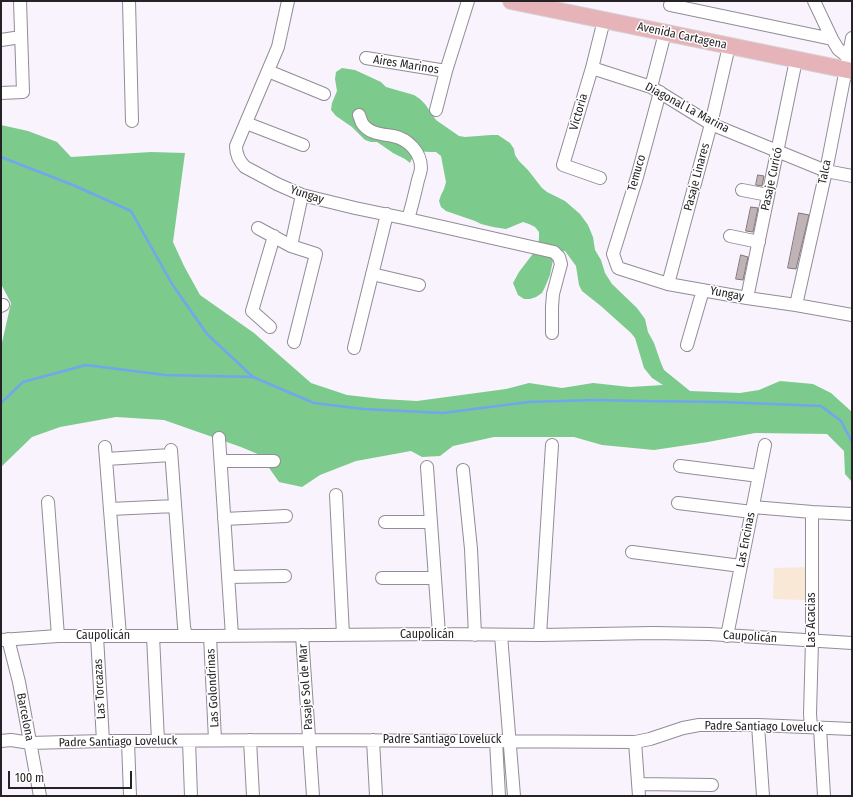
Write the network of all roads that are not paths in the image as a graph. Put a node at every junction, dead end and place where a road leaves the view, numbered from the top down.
1 (20, 1) edge
2 (129, 1) edge
3 (288, 1) edge
4 (468, 1) edge
5 (511, 1) edge
6 (814, 1) edge
7 (670, 5) dead end
8 (604, 20) junction
9 (665, 33) junction
10 (21, 37) junction
11 (852, 38) edge
12 (1, 40) edge
13 (832, 40) junction
14 (729, 46) junction
15 (366, 58) dead end
16 (796, 60) junction
17 (849, 66) edge
18 (592, 68) junction
19 (268, 71) junction
20 (446, 71) junction
21 (656, 90) junction
22 (1, 93) edge
23 (324, 94) dead end
24 (436, 110) dead end
25 (359, 115) dead end
26 (132, 121) dead end
27 (246, 123) junction
28 (711, 124) junction
29 (303, 145) dead end
30 (777, 151) junction
31 (826, 170) junction
32 (852, 176) edge
33 (600, 178) dead end
34 (742, 190) dead end
35 (302, 195) junction
36 (768, 195) junction
37 (387, 214) junction
38 (408, 219) junction
39 (258, 228) dead end
40 (274, 236) junction
41 (730, 236) dead end
42 (759, 242) junction
43 (291, 246) junction
44 (613, 254) joint
45 (372, 274) junction
46 (668, 284) junction
47 (419, 285) dead end
48 (703, 290) junction
49 (747, 298) junction
50 (796, 305) junction
51 (852, 315) edge
52 (270, 328) dead end
53 (552, 333) dead end
54 (294, 342) dead end
55 (687, 345) dead end
56 (354, 348) dead end
57 (219, 438) dead end
58 (552, 445) dead end
59 (765, 445) dead end
60 (221, 461) junction
61 (274, 461) dead end
62 (680, 466) dead end
63 (427, 467) dead end
64 (463, 470) dead end
65 (759, 476) junction
66 (336, 495) dead end
67 (48, 502) dead end
68 (678, 503) dead end
69 (175, 506) junction
70 (110, 509) junction
71 (752, 510) junction
72 (812, 512) junction
73 (852, 514) edge
74 (286, 516) dead end
75 (224, 519) junction
76 (385, 522) dead end
77 (431, 522) junction
78 (632, 552) dead end
79 (741, 566) junction
80 (285, 576) dead end
81 (228, 577) junction
82 (382, 578) dead end
83 (435, 578) junction
84 (439, 634) junction
85 (302, 635) junction
86 (343, 635) junction
87 (475, 635) junction
88 (501, 635) junction
89 (540, 635) junction
90 (58, 636) junction
91 (97, 636) junction
92 (120, 636) junction
93 (153, 636) junction
94 (186, 636) junction
95 (210, 636) junction
96 (232, 636) junction
97 (728, 636) junction
98 (4, 640) edge
99 (812, 641) junction
100 (852, 644) edge
101 (758, 725) junction
102 (815, 727) junction
103 (852, 729) edge
104 (215, 740) junction
105 (250, 740) junction
106 (310, 740) junction
107 (373, 740) junction
108 (1, 741) edge
109 (128, 741) junction
110 (158, 741) junction
111 (189, 741) junction
112 (496, 741) junction
113 (510, 741) junction
114 (103, 742) junction
115 (635, 742) junction
116 (30, 743) junction
117 (712, 785) dead end
118 (639, 790) edge
119 (40, 796) edge
120 (130, 796) edge
121 (191, 796) edge
122 (253, 796) edge
123 (313, 796) edge
124 (376, 796) edge
125 (499, 796) edge
126 (514, 796) edge
127 (763, 796) edge
128 (824, 796) edge

1 - 10 street
2 - 26 street
3 - 19 street, Yungay
4 - 20 street, Aires Marinos
5 - 8 main road, Avenida Cartagena
6 - 13 street
7 - 13 street
8 - 9 main road, Avenida Cartagena
8 - 18 street, Victoria
9 - 14 main road, Avenida Cartagena
9 - 21 street, Temuco
10 - 12 street
10 - 22 street
11 - 17 street, Talca
13 - 17 street
14 - 16 main road, Avenida Cartagena
14 - 28 street, Pasaje Linares
15 - 20 street, Aires Marinos
16 - 17 main road, Avenida Cartagena
16 - 30 street, Pasaje Curicó
17 - 31 street, Talca
18 - 21 street, Diagonal La Marina
18 - 33 street, Victoria
19 - 23 street
19 - 27 street, Yungay
20 - 24 street, Aires Marinos
21 - 28 street, Diagonal La Marina
21 - 44 street, Temuco
25 - 38 street
27 - 29 street
27 - 35 street, Yungay
28 - 30 street, Diagonal La Marina
28 - 46 street, Pasaje Linares
30 - 31 street, Diagonal La Marina
30 - 36 street, Pasaje Curicó
31 - 32 street, Diagonal La Marina
31 - 50 street, Talca
34 - 36 street
35 - 37 street, Yungay
35 - 43 street
36 - 42 street, Pasaje Curicó
37 - 38 street, Yungay
37 - 45 street
38 - 53 street, Yungay
39 - 40 street
40 - 43 street
40 - 52 street
41 - 42 street
42 - 49 street, Pasaje Curicó
43 - 54 street
44 - 46 street, Yungay
45 - 47 street
45 - 56 street
46 - 48 street, Yungay
48 - 49 street, Yungay
48 - 55 street
49 - 50 street, Yungay
50 - 51 street, Yungay
57 - 60 street
58 - 89 street
59 - 65 street, Las Encinas
60 - 61 street
60 - 75 street
62 - 65 street
63 - 77 street
64 - 87 street
65 - 71 street, Las Encinas
66 - 86 street
67 - 90 street
68 - 71 street
69 - 70 street
69 - 70 street
69 - 94 street
70 - 92 street
71 - 72 street
71 - 79 street, Las Encinas
72 - 73 street
72 - 99 street, Las Acacias
74 - 75 street
75 - 81 street
76 - 77 street
77 - 83 street
78 - 79 street
79 - 97 street, Las Encinas
80 - 81 street
81 - 96 street
82 - 83 street
83 - 84 street
84 - 86 street, Caupolicán
84 - 87 street, Caupolicán
85 - 86 street, Caupolicán
85 - 96 street, Caupolicán
85 - 106 street, Pasaje Sol de Mar
87 - 88 street, Caupolicán
88 - 89 street, Caupolicán
88 - 113 street
89 - 97 street, Caupolicán
90 - 91 street, Caupolicán
90 - 98 street, Caupolicán
91 - 92 street, Caupolicán
91 - 114 street, Las Torcazas
92 - 93 street, Caupolicán
93 - 94 street, Caupolicán
93 - 110 street
94 - 95 street, Caupolicán
95 - 96 street, Caupolicán
95 - 104 street, Las Golondrinas
97 - 99 street, Caupolicán
98 - 116 street, Barcelona
99 - 100 street, Caupolicán
99 - 102 street, Las Acacias
101 - 102 street, Padre Santiago Loveluck
101 - 115 street, Padre Santiago Loveluck
101 - 127 street
102 - 103 street, Padre Santiago Loveluck
102 - 128 street, Las Acacias
104 - 105 street, Padre Santiago Loveluck
104 - 111 street, Padre Santiago Loveluck
105 - 106 street, Padre Santiago Loveluck
105 - 122 street
106 - 107 street, Padre Santiago Loveluck
106 - 123 street, Pasaje Sol de Mar
107 - 112 street, Padre Santiago Loveluck
107 - 124 street
108 - 116 street, Padre Santiago Loveluck
109 - 110 street, Padre Santiago Loveluck
109 - 114 street, Padre Santiago Loveluck
109 - 120 street
110 - 111 street, Padre Santiago Loveluck
111 - 121 street
112 - 113 street, Padre Santiago Loveluck
112 - 125 street
113 - 115 street, Padre Santiago Loveluck
113 - 126 street
114 - 116 street, Padre Santiago Loveluck
115 - 118 street
116 - 119 street, Barcelona
117 - 118 street

